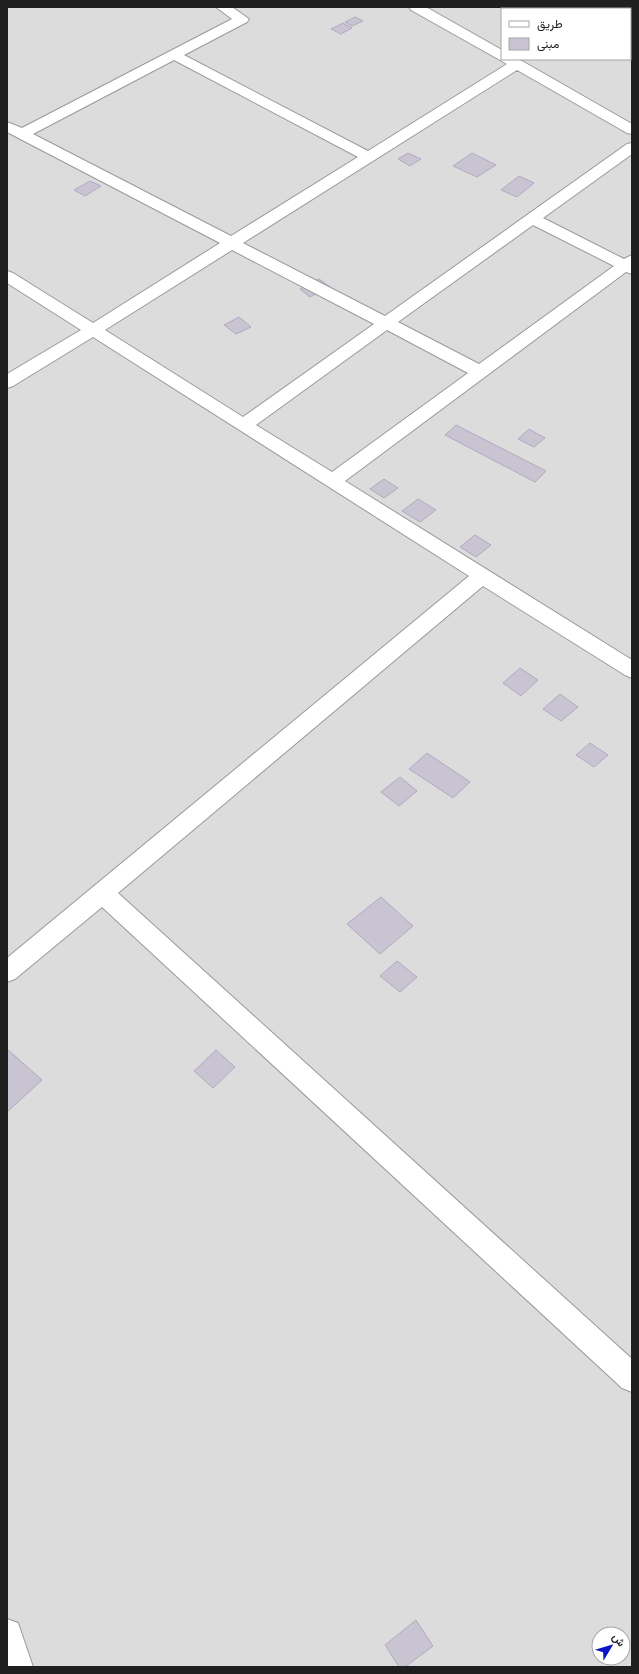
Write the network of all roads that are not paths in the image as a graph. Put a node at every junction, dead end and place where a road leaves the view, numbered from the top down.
1 (223, 7) edge
2 (416, 7) edge
3 (174, 55) junction
4 (501, 55) edge
5 (512, 62) edge
6 (7, 126) edge
7 (632, 130) edge
8 (22, 134) junction
9 (632, 147) edge
10 (369, 157) junction
11 (532, 218) junction
12 (232, 243) junction
13 (630, 265) edge
14 (7, 276) edge
15 (386, 323) junction
16 (93, 330) junction
17 (480, 372) junction
18 (7, 382) edge
19 (243, 425) junction
20 (332, 481) junction
21 (482, 576) junction
22 (632, 670) edge
23 (102, 893) junction
24 (7, 972) edge
25 (632, 1378) edge
26 (7, 1634) edge
27 (18, 1667) edge

1 - 3 street
2 - 4 street
3 - 8 street
3 - 10 street
5 - 7 street
5 - 10 street
6 - 8 street
8 - 12 street
9 - 11 street
10 - 12 street
11 - 13 street
11 - 15 street
12 - 15 street
12 - 16 street
13 - 17 street
14 - 16 street
15 - 17 street
15 - 19 street
16 - 18 street
16 - 19 street
17 - 20 street
19 - 20 street
20 - 21 street
21 - 22 street
21 - 23 street
23 - 24 street
23 - 25 street
26 - 27 street

